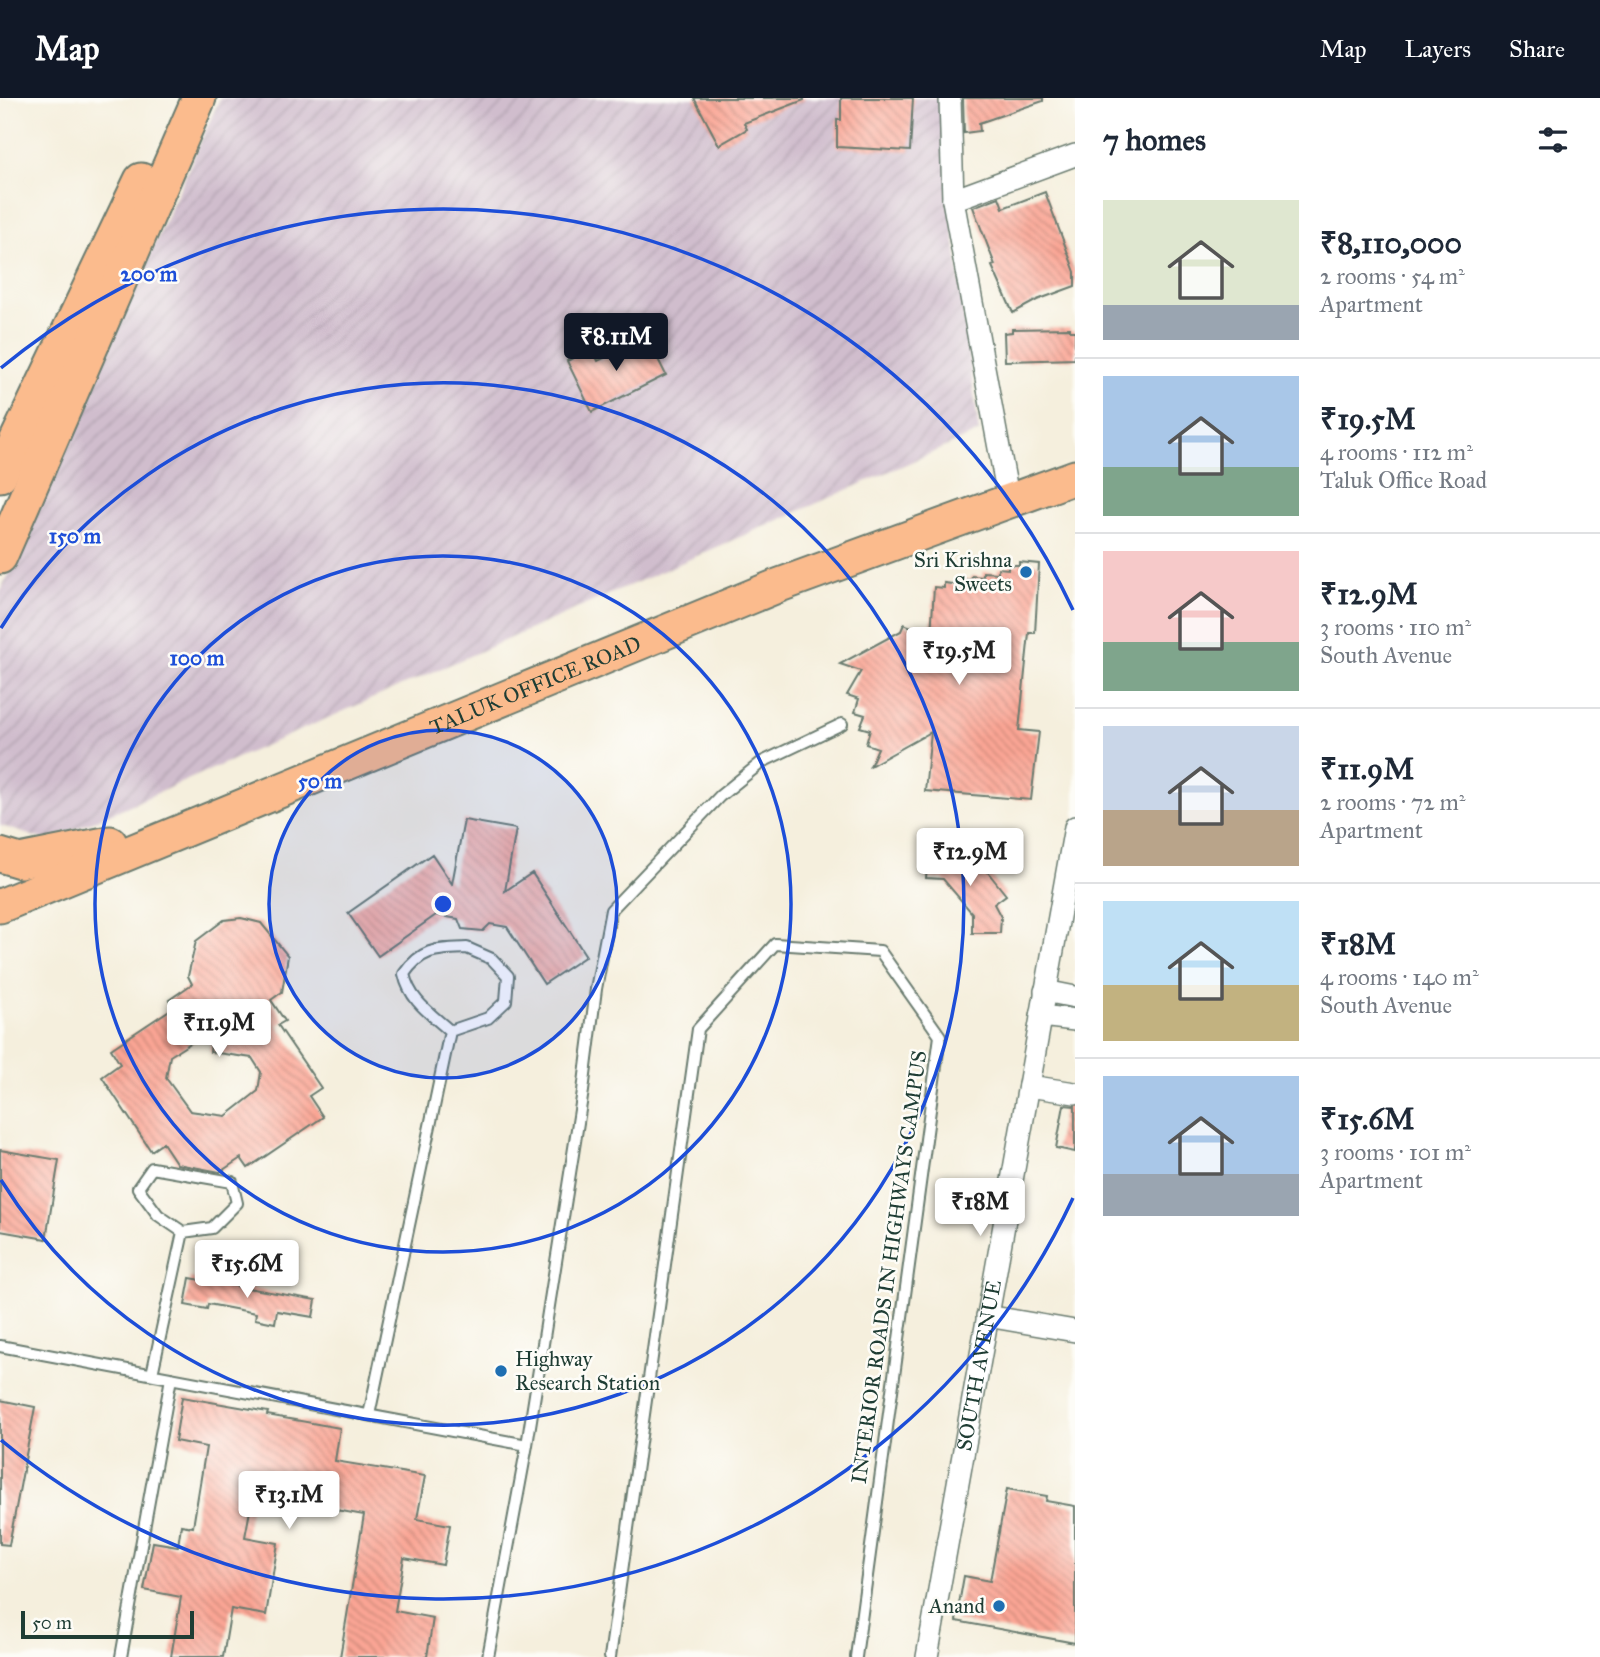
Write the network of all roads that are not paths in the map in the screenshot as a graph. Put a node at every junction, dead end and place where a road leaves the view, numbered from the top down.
1 (180, 98) edge
2 (199, 98) edge
3 (950, 98) edge
4 (1075, 155) edge
5 (953, 200) junction
6 (0, 475) edge
7 (1075, 477) edge
8 (1009, 502) junction
9 (0, 557) edge
10 (842, 724) dead end
11 (221, 815) junction
12 (1075, 827) edge
13 (0, 855) edge
14 (0, 906) edge
15 (1065, 938) edge
16 (1045, 991) junction
17 (1073, 996) edge
18 (1041, 1016) junction
19 (1075, 1020) edge
20 (450, 1031) junction
21 (1029, 1086) junction
22 (1075, 1093) edge
23 (183, 1232) junction
24 (987, 1316) junction
25 (1075, 1331) edge
26 (0, 1346) edge
27 (152, 1374) junction
28 (171, 1378) junction
29 (369, 1415) junction
30 (527, 1445) junction
31 (613, 1656) edge
32 (121, 1657) edge
33 (488, 1657) edge
34 (856, 1657) edge
35 (927, 1657) edge

1 - 6 main road
2 - 9 main road
3 - 5 street
4 - 5 street
5 - 8 street
7 - 8 main road, TALUK OFFICE ROAD
8 - 11 main road, TALUK OFFICE ROAD
10 - 30 lane
11 - 13 main road
11 - 14 main road, TALUK OFFICE ROAD
12 - 15 street, SOUTH AVENUE
15 - 16 street, SOUTH AVENUE
16 - 17 street
16 - 18 street, SOUTH AVENUE
18 - 19 street
18 - 21 street, SOUTH AVENUE
20 - 20 lane
20 - 29 lane
21 - 22 street
21 - 24 street, SOUTH AVENUE
23 - 23 lane
23 - 27 lane
24 - 25 street
24 - 35 street, SOUTH AVENUE
26 - 27 lane
27 - 28 lane
28 - 29 lane
28 - 32 lane
29 - 30 lane
30 - 33 lane
31 - 34 lane, INTERIOR ROADS IN HIGHWAYS CAMPUS

